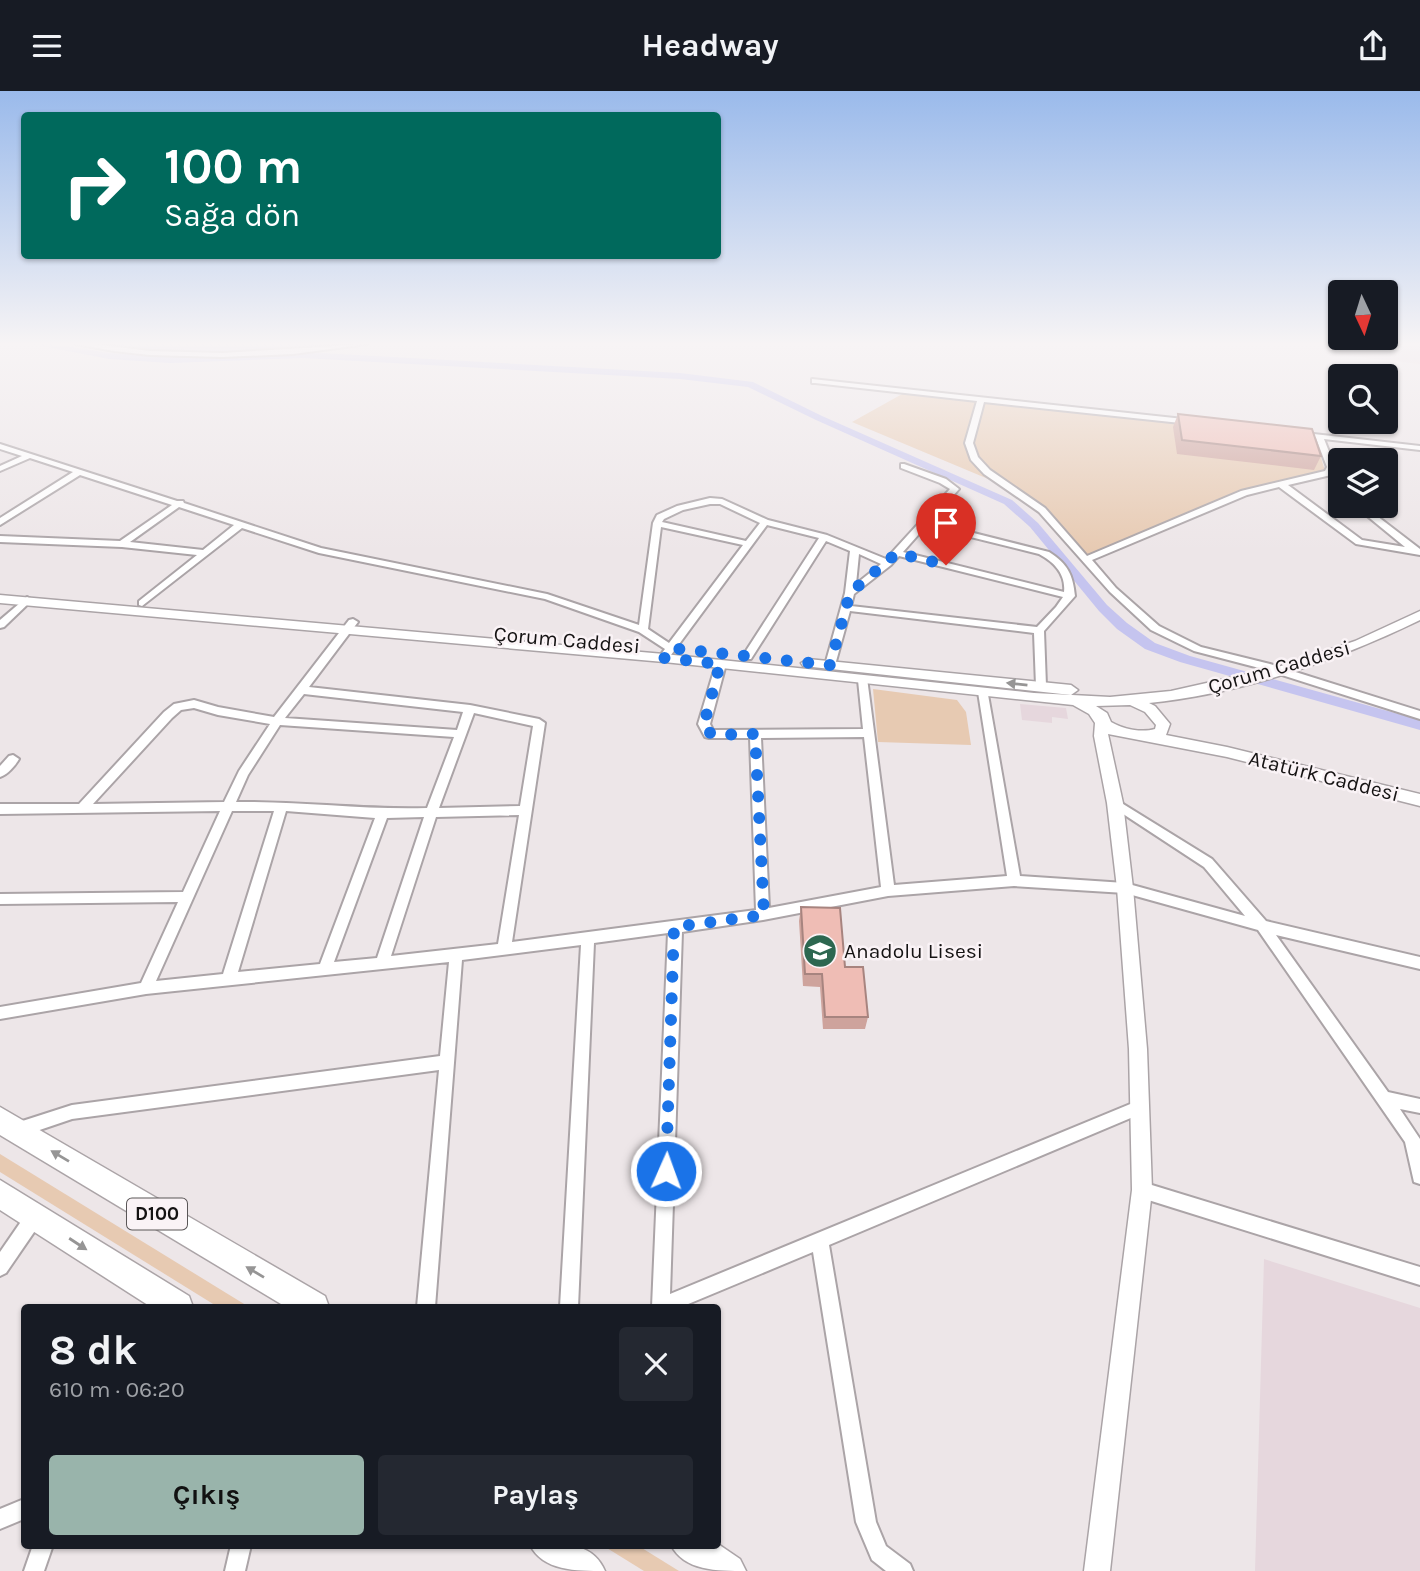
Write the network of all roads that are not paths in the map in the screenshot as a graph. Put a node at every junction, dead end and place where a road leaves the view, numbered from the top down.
1 (977, 413) edge
2 (1108, 413) edge
3 (1197, 423) edge
4 (1292, 433) edge
5 (1319, 436) junction
6 (0, 446) edge
7 (1420, 448) edge
8 (29, 456) junction
9 (904, 466) dead end
10 (0, 469) edge
11 (79, 472) junction
12 (1282, 485) junction
13 (180, 503) junction
14 (1375, 518) edge
15 (765, 521) junction
16 (0, 522) edge
17 (657, 523) junction
18 (924, 523) junction
19 (239, 526) junction
20 (824, 537) junction
21 (0, 539) edge
22 (122, 544) junction
23 (749, 544) junction
24 (855, 550) junction
25 (1418, 551) edge
26 (205, 553) junction
27 (897, 553) junction
28 (1085, 560) junction
29 (888, 563) junction
30 (0, 590) edge
31 (850, 593) junction
32 (1070, 596) junction
33 (0, 599) edge
34 (27, 600) junction
35 (142, 603) junction
36 (846, 608) junction
37 (1420, 615) edge
38 (0, 625) edge
39 (350, 626) junction
40 (643, 630) junction
41 (1039, 630) junction
42 (667, 653) junction
43 (747, 657) junction
44 (720, 664) junction
45 (830, 665) junction
46 (1282, 671) junction
47 (863, 680) junction
48 (1041, 686) junction
49 (301, 690) junction
50 (983, 692) junction
51 (1160, 698) junction
52 (1072, 700) junction
53 (1132, 701) junction
54 (1110, 702) junction
55 (470, 709) junction
56 (1157, 715) junction
57 (1420, 715) edge
58 (277, 721) junction
59 (1105, 729) junction
60 (867, 733) junction
61 (462, 734) junction
62 (755, 734) junction
63 (1147, 736) junction
64 (1227, 752) junction
65 (13, 759) dead end
66 (0, 773) edge
67 (1420, 800) edge
68 (1115, 803) junction
69 (281, 806) junction
70 (228, 807) junction
71 (0, 809) edge
72 (81, 809) junction
73 (524, 810) junction
74 (431, 813) junction
75 (383, 814) junction
76 (1014, 881) junction
77 (1125, 888) junction
78 (888, 891) junction
79 (187, 897) junction
80 (0, 899) edge
81 (764, 915) junction
82 (1262, 926) junction
83 (674, 927) junction
84 (588, 938) junction
85 (504, 949) junction
86 (456, 955) junction
87 (382, 962) junction
88 (1420, 963) edge
89 (326, 969) junction
90 (229, 978) junction
91 (146, 988) junction
92 (0, 1013) edge
93 (445, 1062) junction
94 (1384, 1098) junction
95 (1420, 1106) edge
96 (1140, 1107) junction
97 (8, 1125) edge
98 (1420, 1176) edge
99 (1142, 1190) junction
100 (0, 1194) edge
101 (35, 1216) junction
102 (820, 1240) junction
103 (0, 1267) edge
104 (1420, 1276) edge
105 (173, 1304) edge
106 (309, 1304) edge
107 (426, 1304) edge
108 (569, 1304) edge
109 (661, 1304) edge
110 (668, 1304) edge
111 (21, 1510) edge
112 (0, 1519) edge
113 (42, 1549) edge
114 (240, 1549) edge
115 (553, 1549) edge
116 (694, 1549) edge
117 (34, 1571) edge
118 (235, 1571) edge
119 (587, 1571) edge
120 (728, 1571) edge
121 (903, 1571) edge
122 (1097, 1571) edge

1 - 28 street
2 - 3 street
4 - 5 street
5 - 7 street
5 - 12 street
6 - 8 street
8 - 10 street
8 - 11 street
9 - 18 street
11 - 13 street
11 - 16 street
12 - 25 street
12 - 28 street
13 - 19 street
13 - 22 street
14 - 25 street
15 - 17 street
15 - 20 street
15 - 23 street
17 - 23 street
17 - 40 street
18 - 27 street
18 - 32 street
19 - 26 street
19 - 40 street
20 - 24 street
20 - 43 street
21 - 22 street
22 - 26 street
23 - 42 street
24 - 29 street
24 - 31 street
26 - 35 street
27 - 29 street
27 - 32 street
28 - 46 street
29 - 31 street
30 - 35 main road, Çorum Caddesi
31 - 36 street
32 - 41 street
33 - 34 main road, Çorum Caddesi
34 - 38 street
34 - 39 main road, Çorum Caddesi
35 - 39 main road, Çorum Caddesi
36 - 41 street
36 - 45 street
37 - 46 main road, Çorum Caddesi
39 - 42 main road, Çorum Caddesi
39 - 49 street
40 - 42 street
41 - 48 street
42 - 43 main road, Çorum Caddesi
42 - 44 main road, Çorum Caddesi
43 - 45 main road, Çorum Caddesi
44 - 47 main road, Çorum Caddesi
44 - 62 street
48 -> 45 main road, Çorum Caddesi
46 - 51 main road, Çorum Caddesi
46 - 57 street
47 - 50 main road, Çorum Caddesi
47 - 60 street
48 - 53 main road, Çorum Caddesi
49 - 55 street
49 - 58 street
50 - 52 main road, Çorum Caddesi
50 - 76 street
51 - 53 main road, Çorum Caddesi
51 - 56 main road
52 - 54 main road, Çorum Caddesi
52 - 59 main road
53 - 54 main road, Çorum Caddesi
53 - 56 main road
54 - 59 main road
55 - 61 street
55 - 73 street
56 - 63 main road
56 - 64 main road
58 - 61 street
58 - 70 street
58 - 72 street
59 - 63 main road
59 - 68 main road
60 - 62 street
60 - 78 street
61 - 74 street
62 - 81 street
63 - 64 main road
64 - 67 main road, Atatürk Caddesi
65 - 66 street
68 - 77 main road
68 - 82 street
69 - 70 street
69 - 75 street
69 - 90 street
70 - 72 street
70 - 79 street
71 - 72 street
73 - 74 street
73 - 85 street
74 - 75 street
74 - 87 street
75 - 89 street
76 - 77 street
76 - 78 street
77 - 82 street
77 - 96 main road
78 - 81 street
79 - 80 street
79 - 91 street
81 - 83 street
82 - 88 street
82 - 94 street
83 - 84 street
83 - 109 street
84 - 85 street
84 - 108 street
85 - 86 street
86 - 87 street
86 - 93 street
87 - 89 street
89 - 90 street
90 - 91 street
91 - 92 street
93 - 97 street
93 - 107 street
94 - 95 street
94 - 98 street
96 - 99 main road
96 - 102 street
106 -> 97 highway, D100
99 - 104 street
99 - 122 main road
100 - 101 highway
101 - 103 street
101 -> 105 highway
102 - 110 street
102 - 121 street
111 - 112 street
113 - 117 street
114 - 118 street
115 - 119 highway
116 - 120 highway

